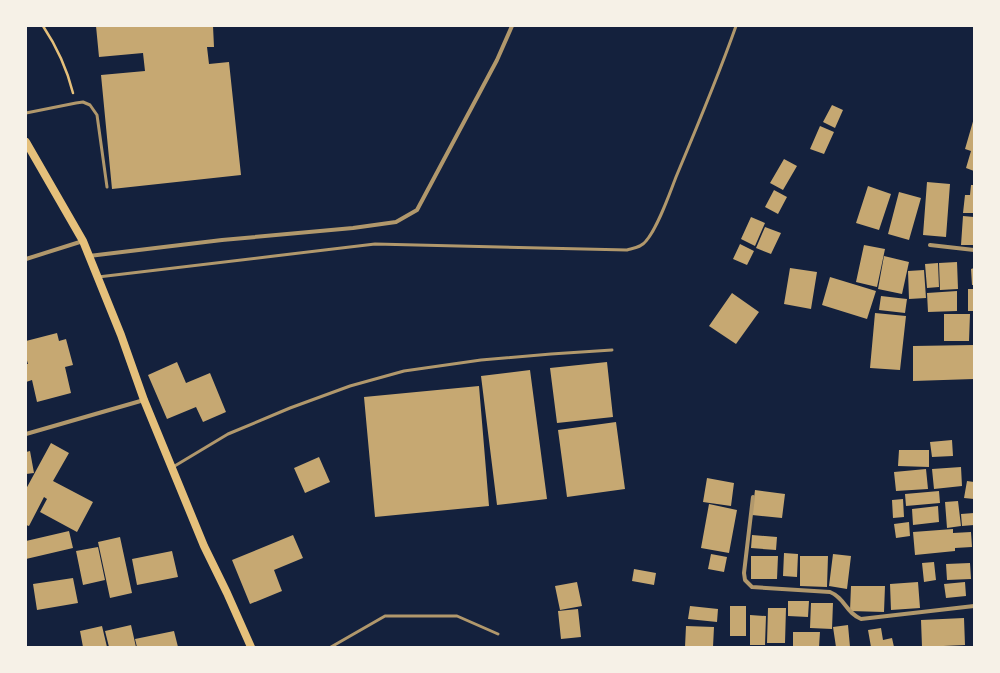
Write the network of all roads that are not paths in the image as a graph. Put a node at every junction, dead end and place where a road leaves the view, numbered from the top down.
1 (512, 26) edge
2 (736, 26) edge
3 (26, 113) edge
4 (26, 142) edge
5 (107, 187) dead end
6 (82, 241) junction
7 (930, 245) dead end
8 (974, 250) edge
9 (89, 256) junction
10 (26, 259) edge
11 (98, 277) junction
12 (612, 350) dead end
13 (144, 400) junction
14 (26, 434) edge
15 (172, 468) junction
16 (753, 497) dead end
17 (974, 606) edge
18 (498, 634) dead end
19 (251, 647) edge
20 (331, 647) edge

1 - 9 street
2 - 11 lane
3 - 5 lane
4 - 6 main road
6 - 9 main road
6 - 10 street
7 - 8 street
9 - 11 main road
11 - 13 main road
12 - 15 lane
13 - 14 street
13 - 15 main road
15 - 19 main road
16 - 17 street
18 - 20 lane

